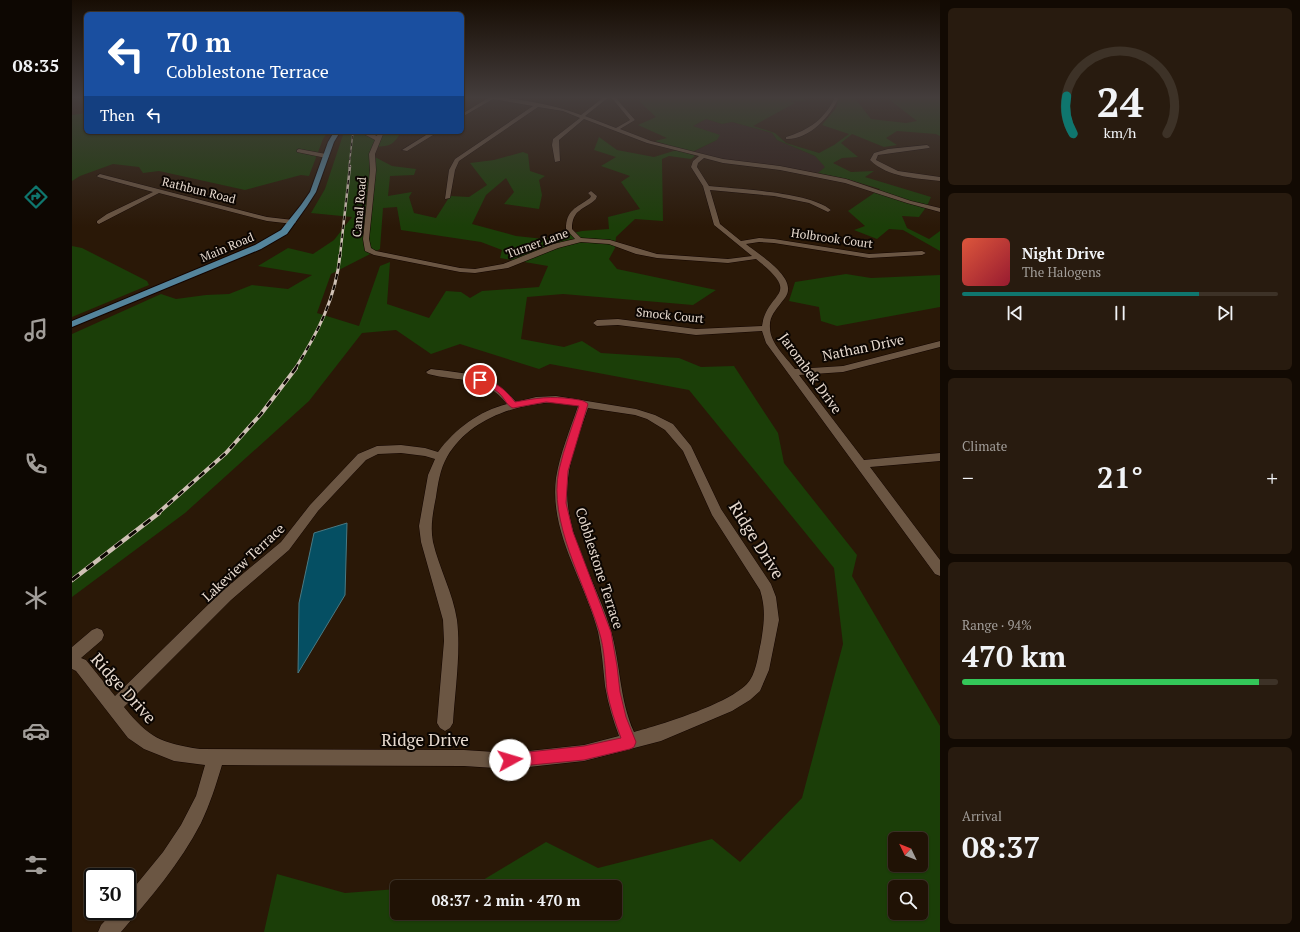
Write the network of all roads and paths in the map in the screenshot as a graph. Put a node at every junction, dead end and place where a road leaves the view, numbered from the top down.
1 (332, 140) edge
2 (377, 140) edge
3 (421, 140) edge
4 (486, 140) edge
5 (556, 140) edge
6 (643, 140) edge
7 (927, 147) dead end
8 (405, 150) dead end
9 (299, 152) dead end
10 (326, 156) junction
11 (703, 156) junction
12 (557, 161) dead end
13 (100, 176) dead end
14 (940, 179) edge
15 (707, 188) junction
16 (159, 191) junction
17 (591, 193) dead end
18 (447, 198) dead end
19 (828, 210) dead end
20 (940, 210) edge
21 (99, 222) dead end
22 (293, 222) junction
23 (579, 240) junction
24 (740, 243) junction
25 (922, 252) dead end
26 (758, 257) junction
27 (395, 258) joint
28 (597, 323) dead end
29 (72, 324) edge
30 (765, 328) junction
31 (940, 344) edge
32 (431, 372) dead end
33 (792, 372) junction
34 (584, 404) junction
35 (513, 405) junction
36 (441, 457) junction
37 (940, 457) edge
38 (860, 464) junction
39 (940, 570) edge
40 (97, 635) dead end
41 (72, 656) edge
42 (72, 662) edge
43 (115, 706) junction
44 (444, 723) dead end
45 (630, 742) junction
46 (216, 757) junction
47 (136, 898) edge
48 (118, 920) edge
49 (108, 932) edge

1 - 10 main road, Main Road
2 - 27 street, Canal Road
3 - 8 street
4 - 18 street
5 - 12 street
6 - 11 street
7 - 14 street
9 - 10 street
10 - 22 main road, Main Road
11 - 15 street, Jarombek Drive
11 - 20 street
13 - 16 street, Rathbun Road
15 - 19 street
15 - 24 street, Jarombek Drive
16 - 21 street
16 - 22 street, Rathbun Road
17 - 23 street
22 - 29 main road, Main Road
23 - 26 street, Turner Lane
23 - 27 street, Turner Lane
24 - 25 street, Holbrook Court
24 - 26 street, Jarombek Drive
26 - 30 street, Jarombek Drive
28 - 30 street, Smock Court
30 - 33 street, Jarombek Drive
31 - 33 street, Nathan Drive
32 - 35 street
33 - 38 street, Jarombek Drive
34 - 35 street, Ridge Drive
34 - 45 street, Cobblestone Terrace
34 - 45 street, Ridge Drive
35 - 36 street, Ridge Drive
36 - 43 street, Lakeview Terrace
36 - 44 street, Ridge Drive
37 - 38 street
38 - 39 street, Jarombek Drive
40 - 41 street
42 - 43 street, Ridge Drive
43 - 46 street, Ridge Drive
45 - 46 street, Ridge Drive
46 - 47 street
48 - 49 street

